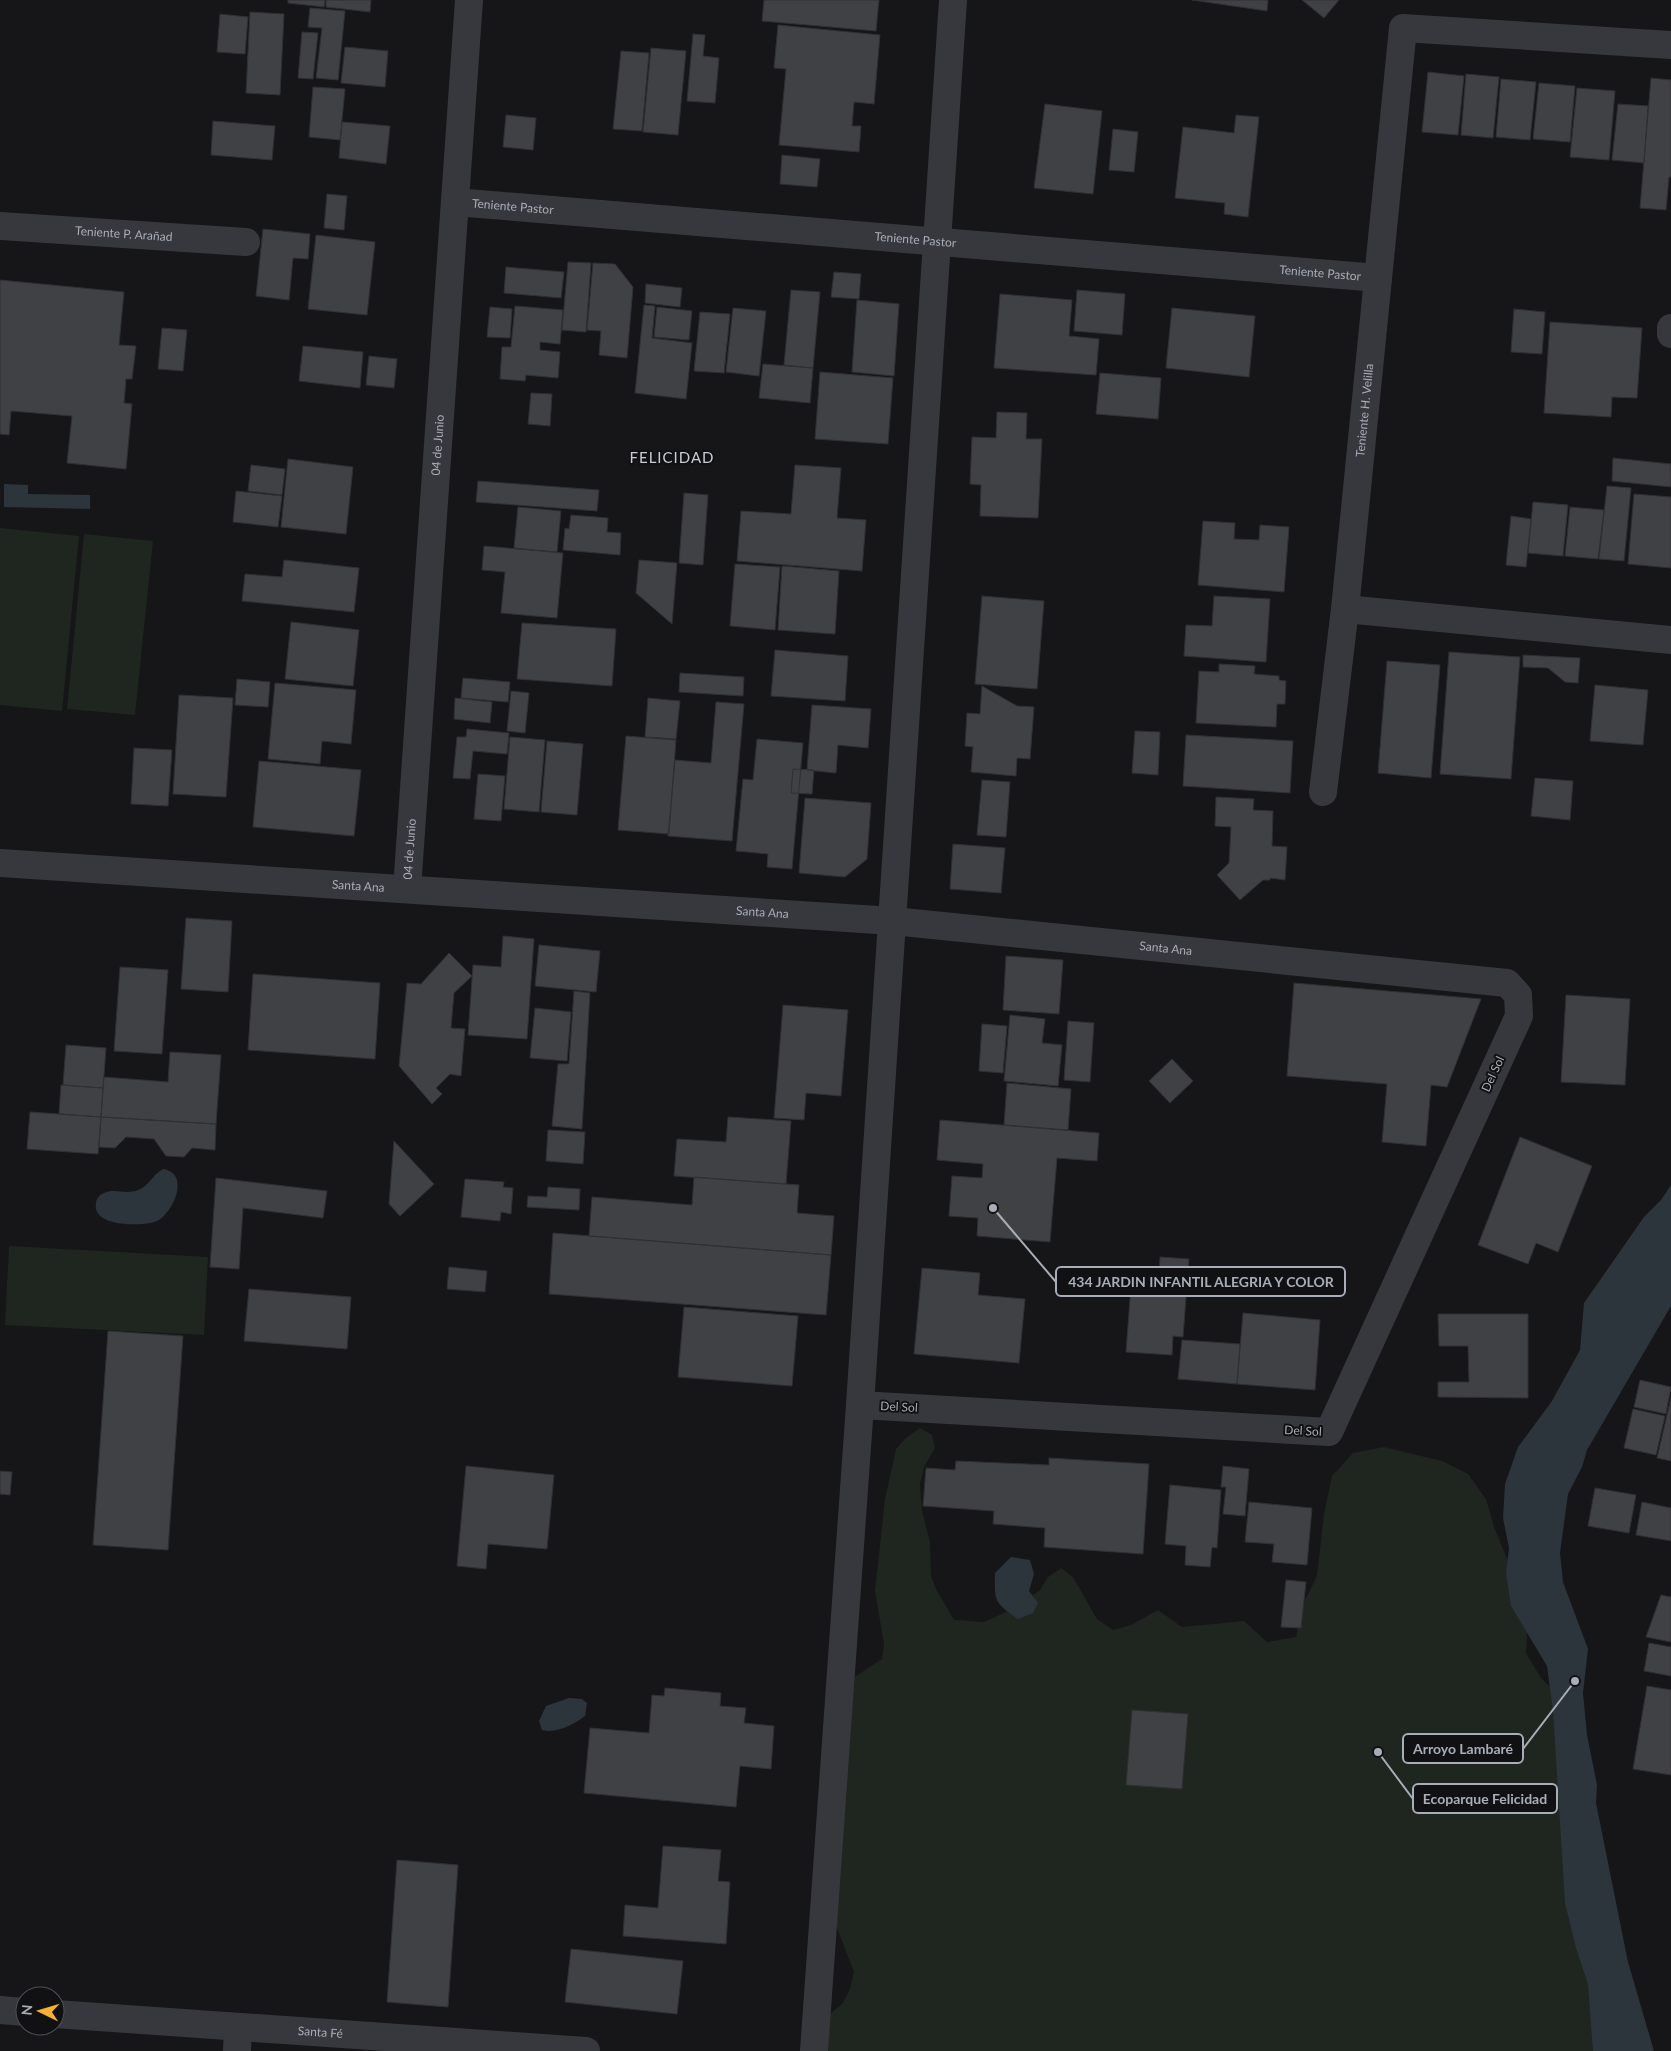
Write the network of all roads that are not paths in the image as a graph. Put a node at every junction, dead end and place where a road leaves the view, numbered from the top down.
1 (469, 0) edge
2 (953, 0) edge
3 (1671, 45) edge
4 (455, 202) junction
5 (0, 226) edge
6 (246, 242) dead end
7 (938, 242) junction
8 (1378, 278) junction
9 (1671, 328) edge
10 (1671, 334) edge
11 (1345, 609) junction
12 (1671, 640) edge
13 (1323, 792) dead end
14 (0, 863) edge
15 (407, 890) junction
16 (892, 921) junction
17 (1518, 995) joint
18 (860, 1405) junction
19 (0, 2010) edge
20 (15, 2011) edge
21 (65, 2015) edge
22 (238, 2039) edge
23 (586, 2051) edge
24 (814, 2051) edge

1 - 4 street, 04 de Junio
2 - 7 street
3 - 8 street, Teniente H. Velilla
4 - 7 street, Teniente Pastor
4 - 15 street, 04 de Junio
5 - 6 street, Teniente P. Arañad
7 - 8 street, Teniente Pastor
7 - 16 street
8 - 11 street, Teniente H. Velilla
9 - 10 street
11 - 12 street
11 - 13 street, Teniente H. Velilla
14 - 15 street, Santa Ana
15 - 16 street, Santa Ana
16 - 17 street, Santa Ana
16 - 18 street
17 - 18 street, Del Sol
18 - 24 street
19 - 20 street
21 - 22 street, Santa Fé
22 - 23 street, Santa Fé

